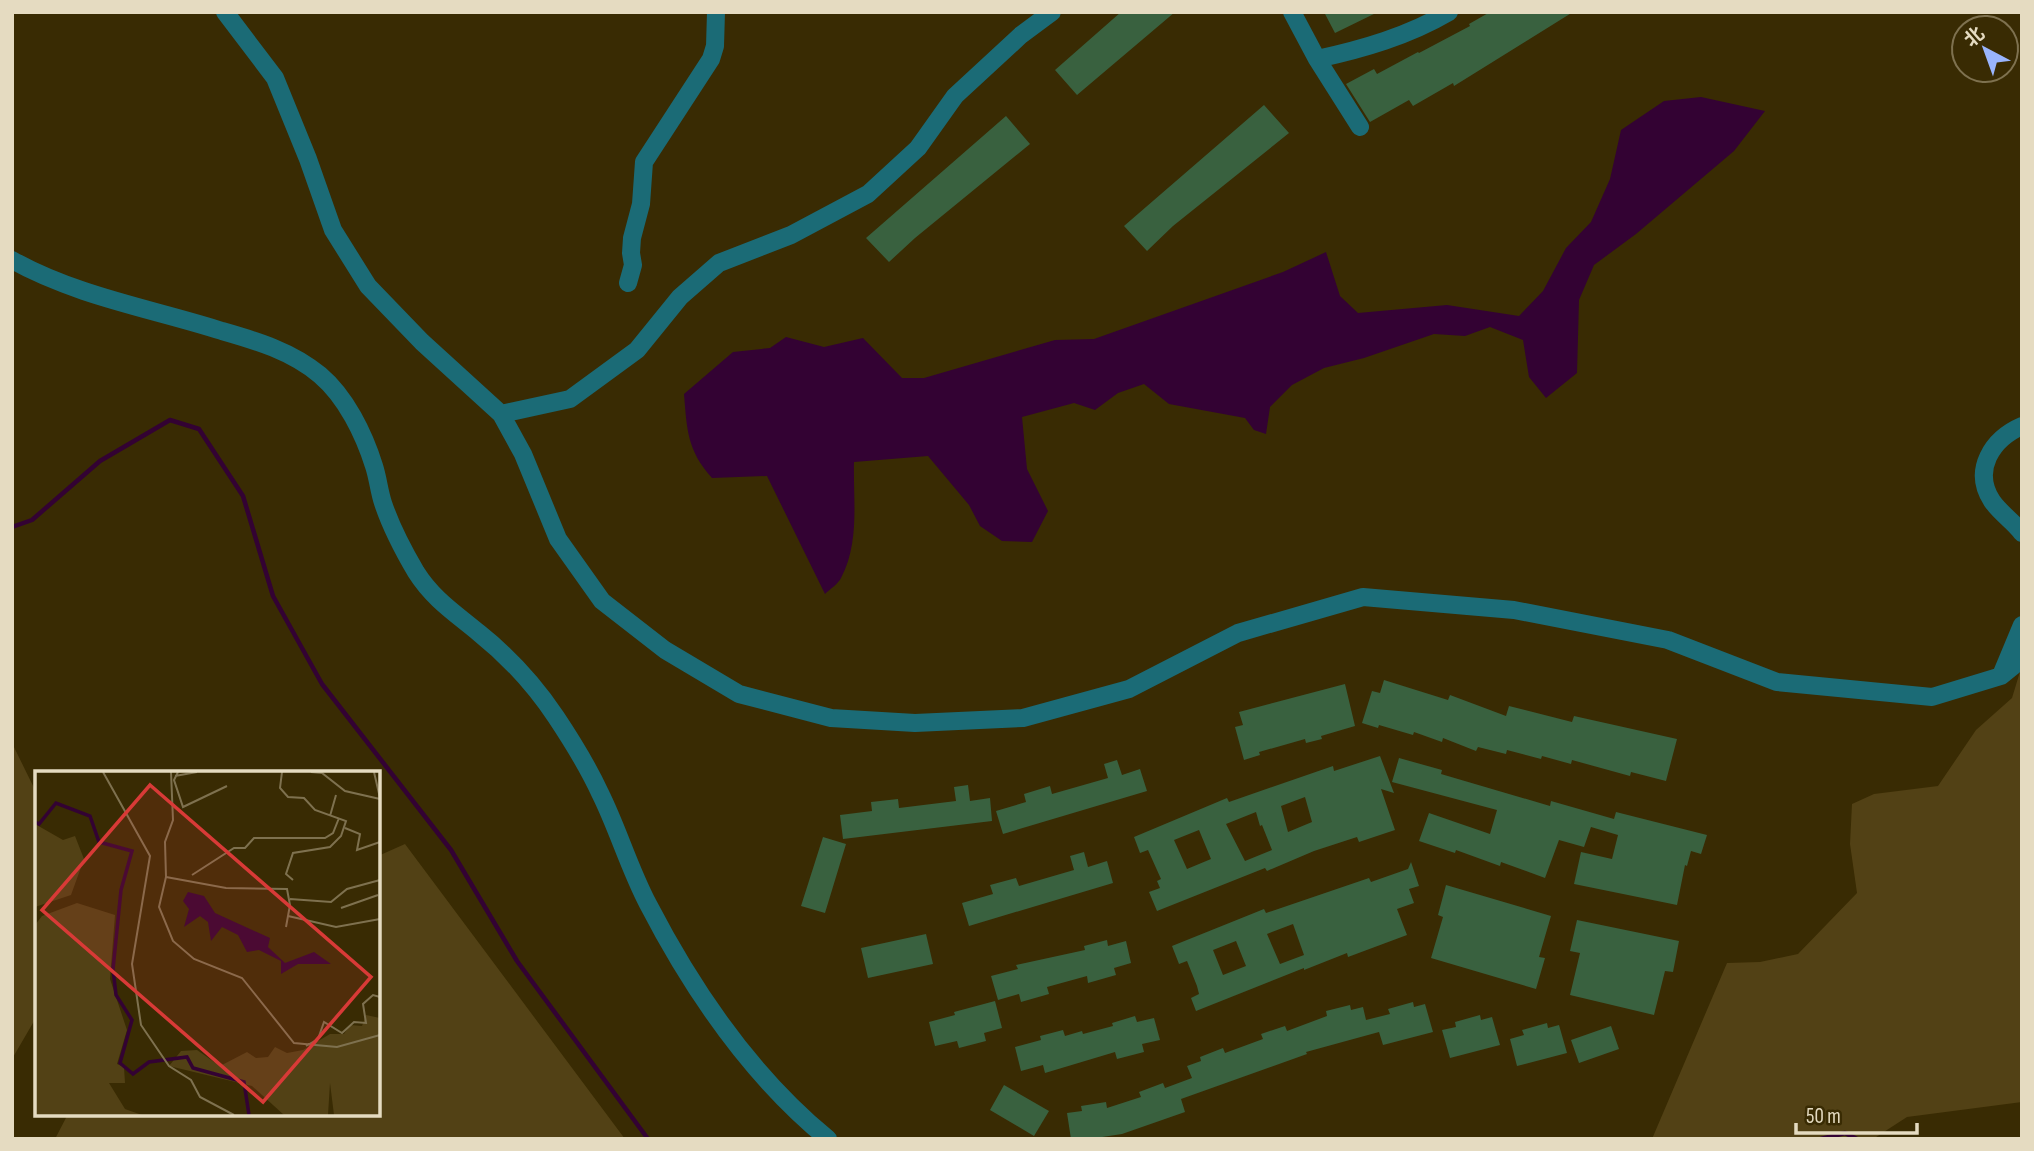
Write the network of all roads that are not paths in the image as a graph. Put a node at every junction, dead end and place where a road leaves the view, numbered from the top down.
1 (225, 12) edge
2 (716, 12) edge
3 (1052, 12) edge
4 (1292, 12) edge
5 (1448, 12) edge
6 (1317, 59) junction
7 (1360, 127) dead end
8 (12, 260) edge
9 (628, 283) dead end
10 (501, 414) junction
11 (2022, 426) edge
12 (2022, 533) edge
13 (2022, 625) edge
14 (2022, 659) edge
15 (2001, 676) junction
16 (828, 1139) edge

1 - 10 street
2 - 9 street
3 - 10 street
4 - 6 street
5 - 6 street
6 - 7 street
8 - 16 street
10 - 15 street
11 - 12 street
13 - 15 street
14 - 15 street

